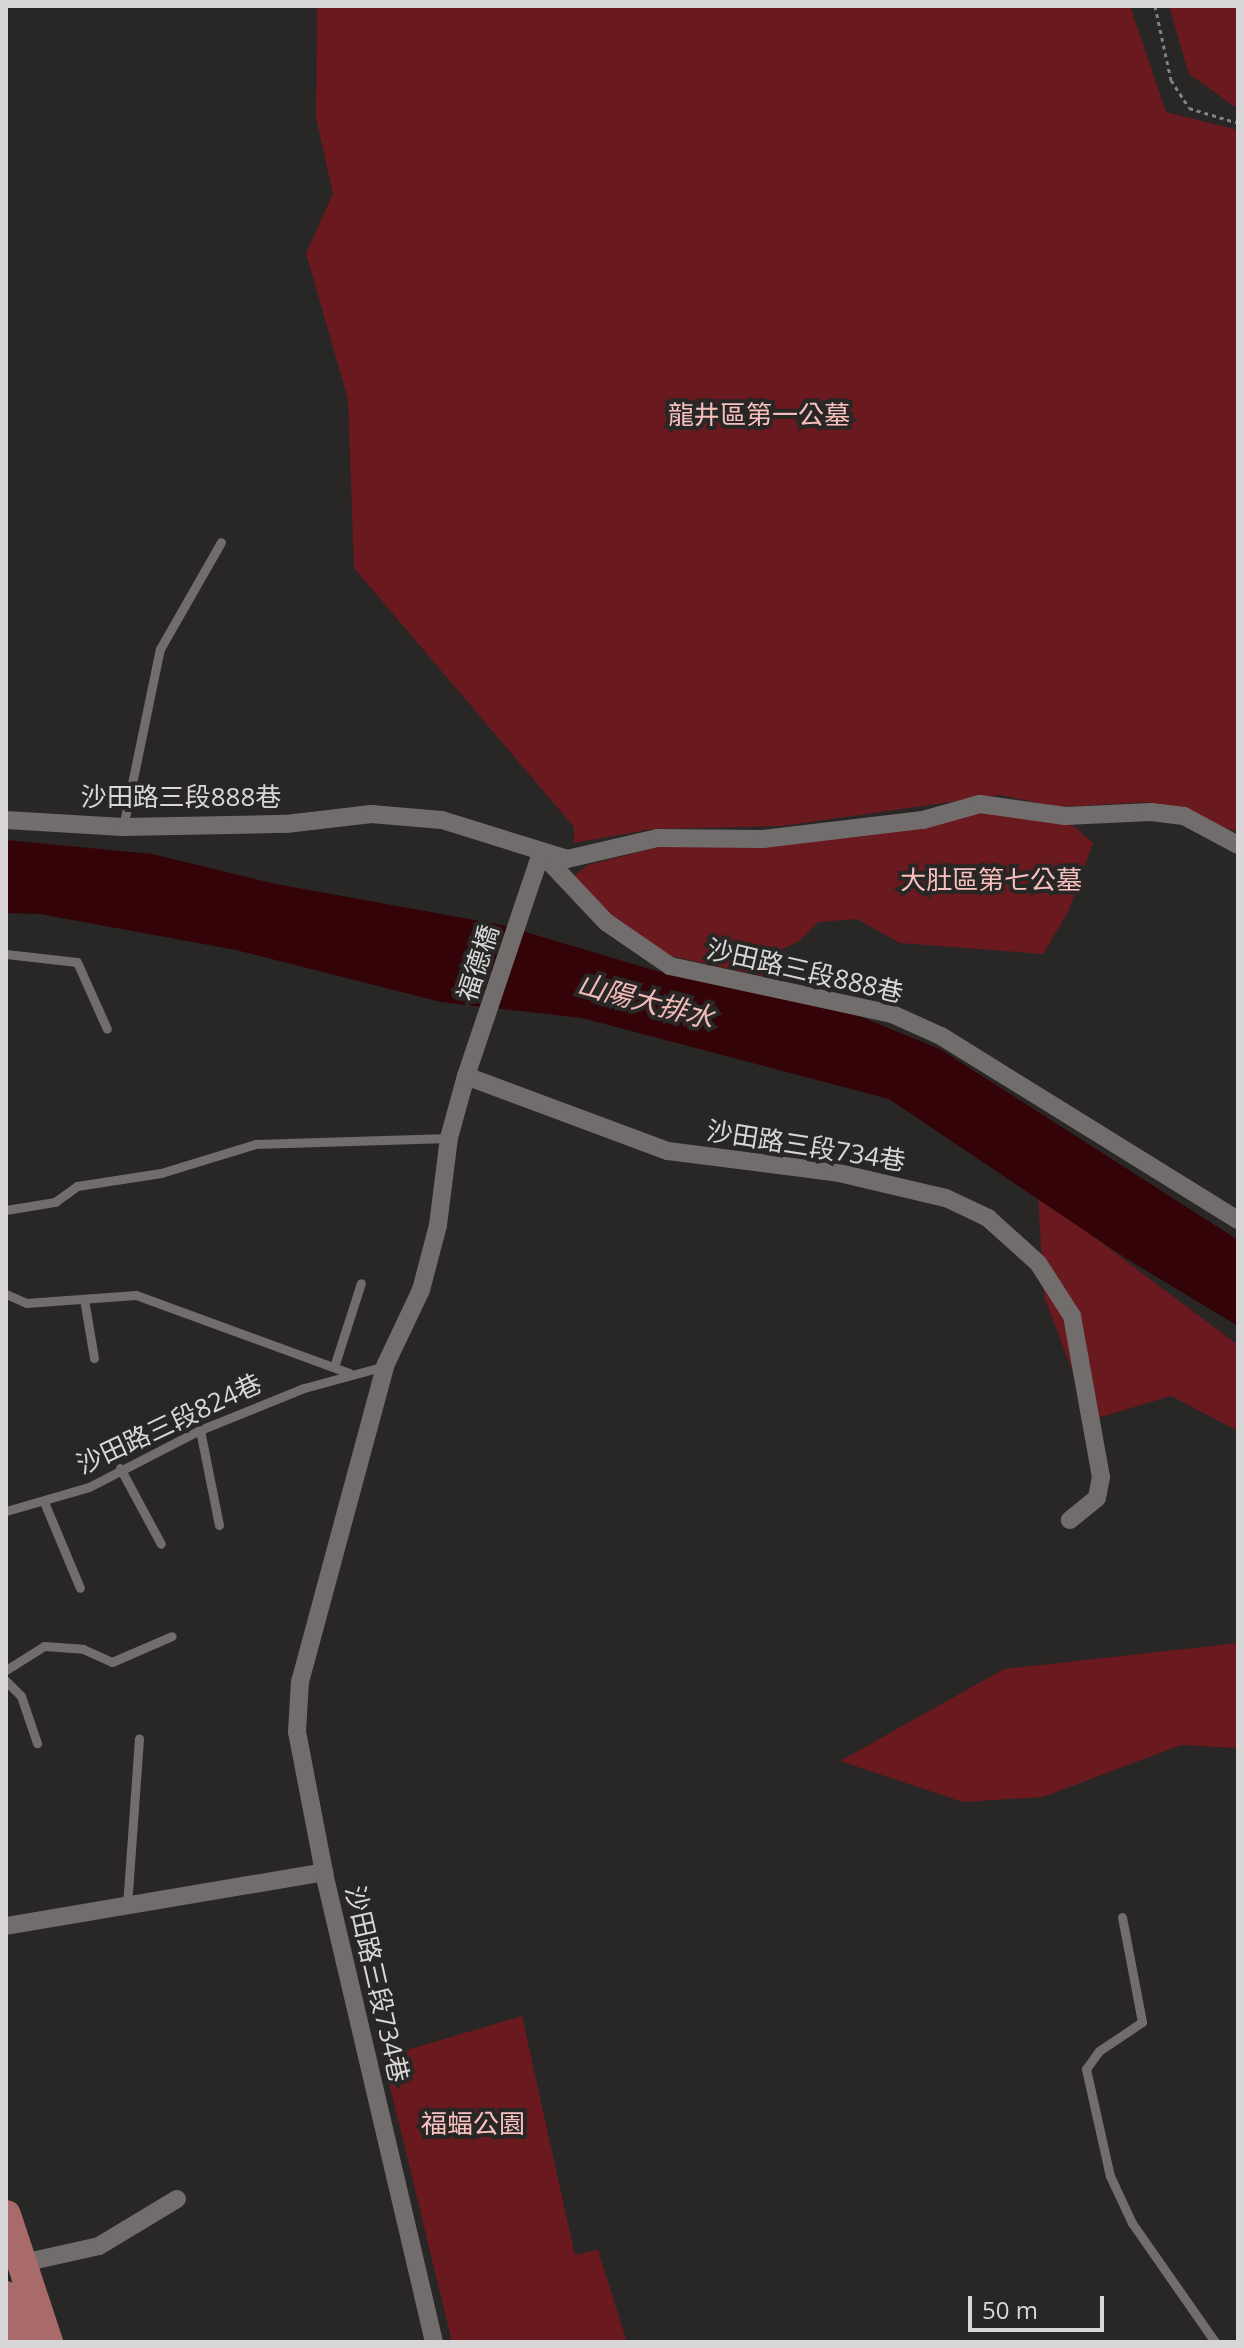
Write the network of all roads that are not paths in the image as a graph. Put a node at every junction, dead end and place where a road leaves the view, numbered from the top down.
1 (221, 542) dead end
2 (6, 820) edge
3 (123, 827) junction
4 (1238, 845) edge
5 (541, 853) junction
6 (6, 954) edge
7 (485, 1023) joint
8 (107, 1029) dead end
9 (466, 1076) junction
10 (449, 1138) junction
11 (6, 1210) edge
12 (1238, 1220) edge
13 (361, 1283) dead end
14 (6, 1294) edge
15 (84, 1299) junction
16 (94, 1358) dead end
17 (385, 1366) junction
18 (334, 1367) junction
19 (349, 1373) junction
20 (200, 1430) junction
21 (120, 1468) junction
22 (44, 1502) junction
23 (6, 1511) edge
24 (1070, 1520) dead end
25 (219, 1525) dead end
26 (161, 1544) dead end
27 (80, 1588) dead end
28 (172, 1636) dead end
29 (6, 1670) edge
30 (6, 1681) edge
31 (139, 1738) dead end
32 (37, 1743) dead end
33 (324, 1872) junction
34 (127, 1909) junction
35 (1122, 1917) dead end
36 (6, 1926) edge
37 (177, 2199) dead end
38 (6, 2215) edge
39 (23, 2263) junction
40 (6, 2296) edge
41 (21, 2342) edge
42 (48, 2342) edge
43 (434, 2342) edge
44 (1215, 2342) edge

1 - 3 lane
2 - 3 street, 沙田路三段888巷
3 - 5 street, 沙田路三段888巷
4 - 5 street
5 - 7 street, 福德橋
5 - 12 street, 沙田路三段888巷
6 - 8 lane
7 - 9 street, 沙田路三段734巷
9 - 10 street, 沙田路三段734巷
9 - 24 street, 沙田路三段734巷
10 - 11 lane
10 - 17 street, 沙田路三段734巷
13 - 18 lane
14 - 15 lane, 沙田路三段824巷
15 - 16 lane
15 - 18 lane, 沙田路三段824巷
17 - 19 lane, 沙田路三段824巷
17 - 33 street, 沙田路三段734巷
18 - 19 lane, 沙田路三段824巷
19 - 20 lane, 沙田路三段824巷
20 - 21 lane, 沙田路三段824巷
20 - 25 lane
21 - 22 lane, 沙田路三段824巷
21 - 26 lane
22 - 23 lane, 沙田路三段824巷
22 - 27 lane
28 - 29 lane
30 - 32 lane
31 - 34 lane
33 - 34 street, 沙田路三段734巷
33 - 43 street, 沙田路三段734巷
34 - 36 street, 沙田路三段734巷
35 - 44 lane
37 - 39 street
38 - 39 main road
39 - 42 main road
40 - 41 main road

